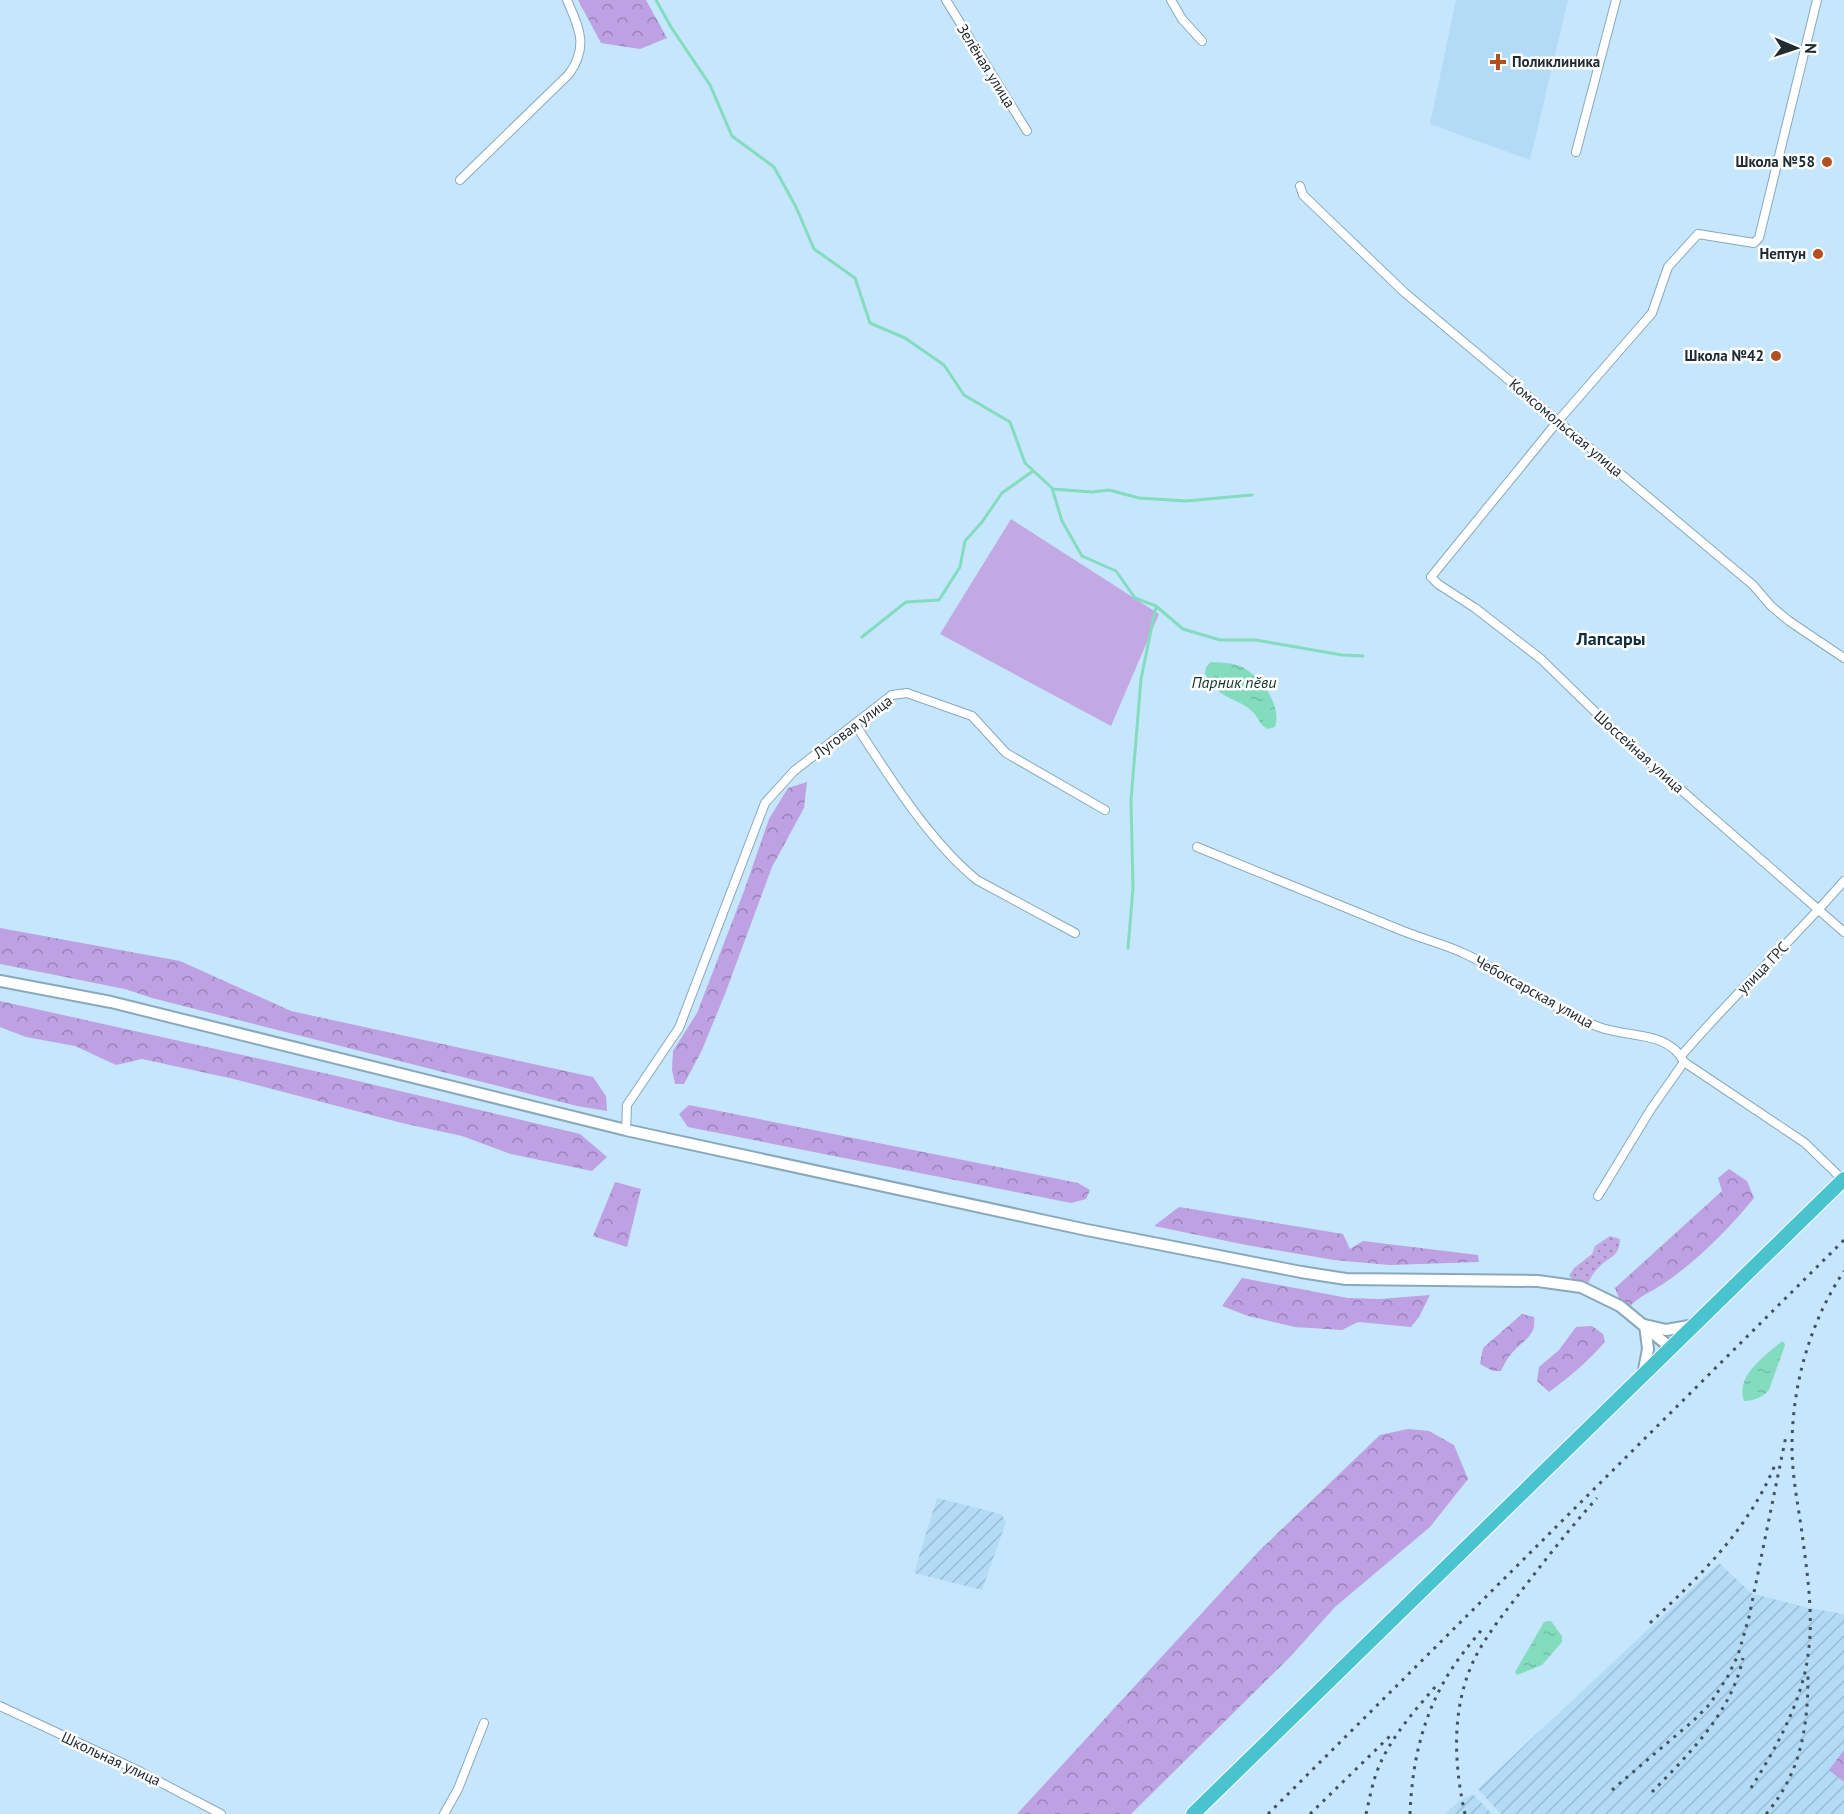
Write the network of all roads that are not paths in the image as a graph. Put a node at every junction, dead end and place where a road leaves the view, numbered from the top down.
1 (567, 0) edge
2 (946, 0) edge
3 (1171, 0) edge
4 (1616, 0) edge
5 (1817, 0) edge
6 (1202, 41) dead end
7 (1027, 131) dead end
8 (1576, 152) dead end
9 (460, 180) dead end
10 (1300, 186) dead end
11 (1558, 421) junction
12 (1844, 658) edge
13 (855, 724) junction
14 (1105, 810) dead end
15 (1197, 847) dead end
16 (1844, 881) edge
17 (1818, 910) junction
18 (1844, 932) edge
19 (1074, 933) dead end
20 (0, 981) edge
21 (1683, 1059) junction
22 (626, 1130) junction
23 (1843, 1180) edge
24 (1598, 1196) dead end
25 (1645, 1325) junction
26 (1695, 1325) junction
27 (1671, 1348) junction
28 (1643, 1375) junction
29 (0, 1706) edge
30 (484, 1723) dead end
31 (221, 1814) edge
32 (444, 1814) edge
33 (1193, 1814) edge

1 - 9 street
2 - 7 street, Зелёная улица
3 - 6 street
4 - 8 street
5 - 11 street
10 - 11 street, Комсомольская улица
11 - 12 street, Комсомольская улица
11 - 17 street, Шоссейная улица
13 - 14 street, Луговая улица
13 - 19 street
13 - 22 street, Луговая улица
15 - 21 street, Чебоксарская улица
16 - 17 street, улица ГРС
17 - 18 street, Шоссейная улица
17 - 21 street, улица ГРС
20 - 22 street
21 - 23 street, Чебоксарская улица
21 - 24 street, улица ГРС
22 - 25 street
23 - 26 highway
25 - 26 street
25 - 27 street
25 - 28 street
26 - 27 highway
27 - 28 highway
28 - 33 highway
29 - 31 street, Школьная улица
30 - 32 street

